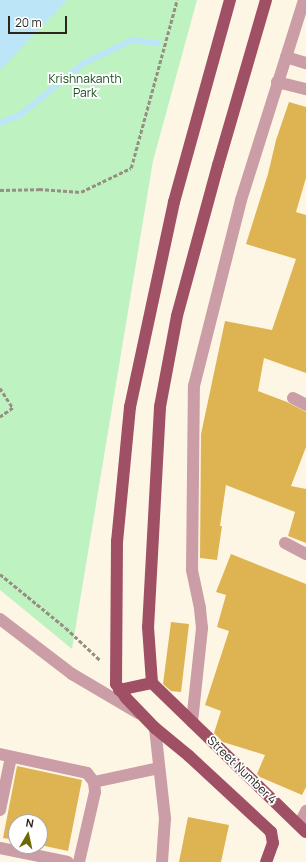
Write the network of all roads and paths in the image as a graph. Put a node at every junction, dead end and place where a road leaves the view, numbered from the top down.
1 (177, 0) edge
2 (230, 0) edge
3 (266, 0) edge
4 (304, 0) edge
5 (286, 57) junction
6 (306, 62) edge
7 (277, 82) junction
8 (306, 89) edge
9 (0, 190) edge
10 (0, 388) edge
11 (293, 398) dead end
12 (306, 405) edge
13 (0, 417) edge
14 (285, 543) dead end
15 (306, 554) edge
16 (0, 574) edge
17 (0, 619) edge
18 (116, 675) junction
19 (152, 683) junction
20 (119, 690) junction
21 (144, 717) junction
22 (192, 722) junction
23 (155, 728) junction
24 (6, 755) edge
25 (160, 768) junction
26 (94, 782) junction
27 (0, 810) edge
28 (306, 811) edge
29 (303, 829) edge
30 (0, 848) edge
31 (68, 862) edge
32 (79, 862) edge
33 (162, 862) edge
34 (266, 862) edge

1 - 9 path
2 - 18 main road
3 - 19 main road
4 - 5 street
5 - 6 street
5 - 7 street
7 - 8 street
7 - 22 street
10 - 13 path
11 - 12 street
14 - 15 street
16 - 18 path
17 - 21 street
18 - 20 main road
19 - 20 main road
19 - 22 main road, Street Number 4
20 - 21 main road
21 - 23 main road
22 - 29 main road, Street Number 4
23 - 25 street
23 - 34 main road
24 - 26 street
24 - 27 street
25 - 26 street
25 - 33 street
26 - 32 street
28 - 29 street
30 - 31 street

